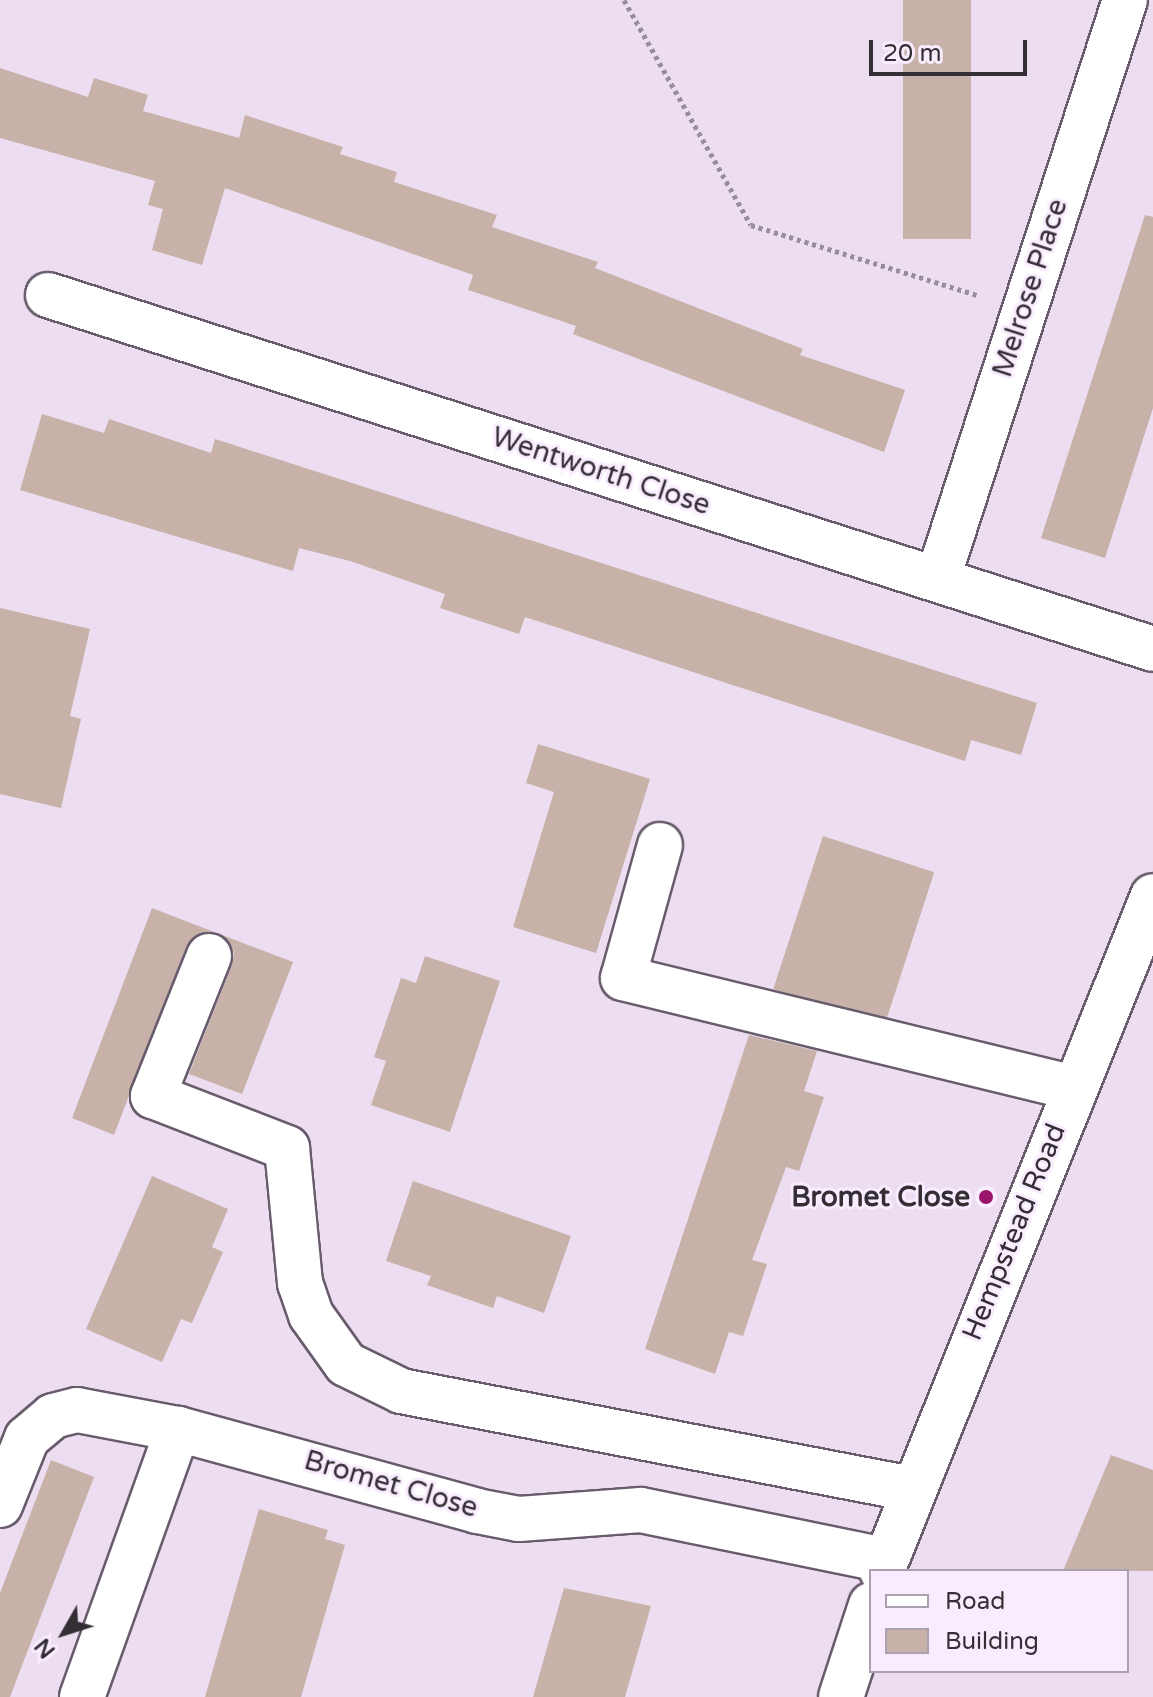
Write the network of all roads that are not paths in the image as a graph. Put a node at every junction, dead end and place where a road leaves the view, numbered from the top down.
1 (1125, 0) edge
2 (48, 295) dead end
3 (938, 578) junction
4 (1153, 649) edge
5 (660, 845) dead end
6 (1153, 896) edge
7 (209, 956) dead end
8 (1073, 1088) junction
9 (178, 1429) junction
10 (912, 1489) junction
11 (0, 1505) edge
12 (884, 1566) edge
13 (869, 1611) edge
14 (82, 1697) edge
15 (841, 1697) edge

1 - 3 street, Melrose Place
2 - 3 street, Wentworth Close
3 - 4 street, Wentworth Close
5 - 8 street
6 - 8 street, Hempstead Road
7 - 10 street
8 - 10 street, Hempstead Road
9 - 11 street, Bromet Close
9 - 12 street, Bromet Close
9 - 14 street
10 - 12 street, Hempstead Road
13 - 15 street

